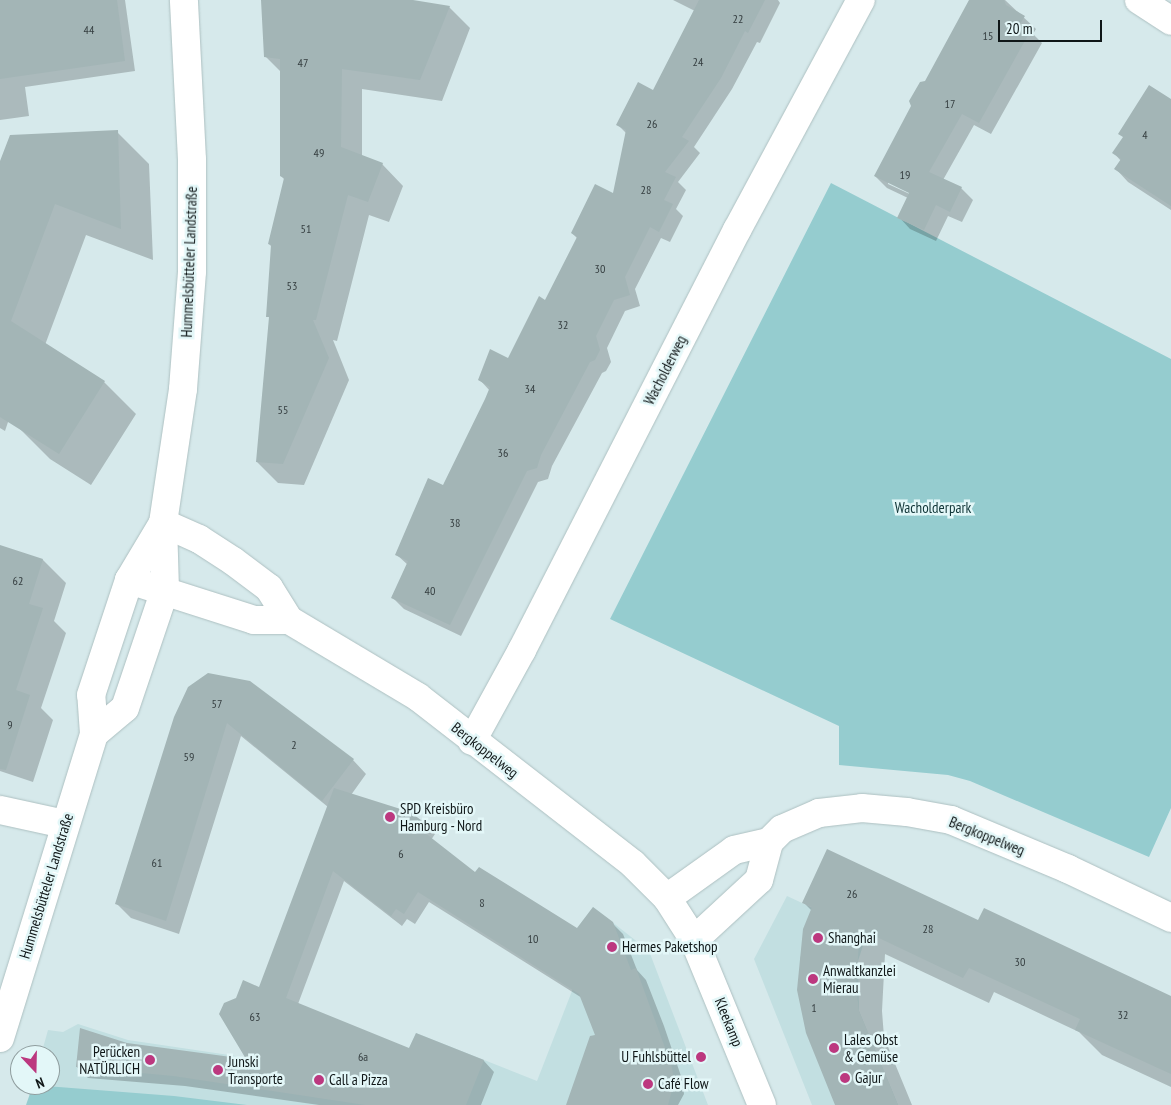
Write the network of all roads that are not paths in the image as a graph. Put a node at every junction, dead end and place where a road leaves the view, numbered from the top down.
1 (184, 0) edge
2 (861, 0) edge
3 (1139, 0) edge
4 (1171, 21) edge
5 (163, 523) junction
6 (129, 580) junction
7 (165, 590) junction
8 (289, 620) junction
9 (94, 734) junction
10 (472, 741) junction
11 (0, 810) edge
12 (64, 824) junction
13 (769, 842) junction
14 (668, 898) junction
15 (1171, 918) edge
16 (694, 940) junction
17 (0, 1038) edge
18 (762, 1105) edge

1 - 5 street, Hummelsbütteler Landstraße
2 - 10 street, Wacholderweg
3 - 4 street
5 - 6 street, Hummelsbütteler Landstraße
5 - 7 street, Hummelsbütteler Landstraße
5 - 8 street, Bergkoppelweg
6 - 7 street, Bergkoppelweg
6 - 9 street, Hummelsbütteler Landstraße
7 - 8 street, Bergkoppelweg
7 - 9 street, Hummelsbütteler Landstraße
8 - 10 street, Bergkoppelweg
9 - 12 street, Hummelsbütteler Landstraße
10 - 14 street, Bergkoppelweg
11 - 12 street
12 - 17 street, Hummelsbütteler Landstraße
13 - 14 street, Bergkoppelweg
13 - 15 street, Bergkoppelweg
13 - 16 street
14 - 16 street, Bergkoppelweg
16 - 18 street, Kleekamp

